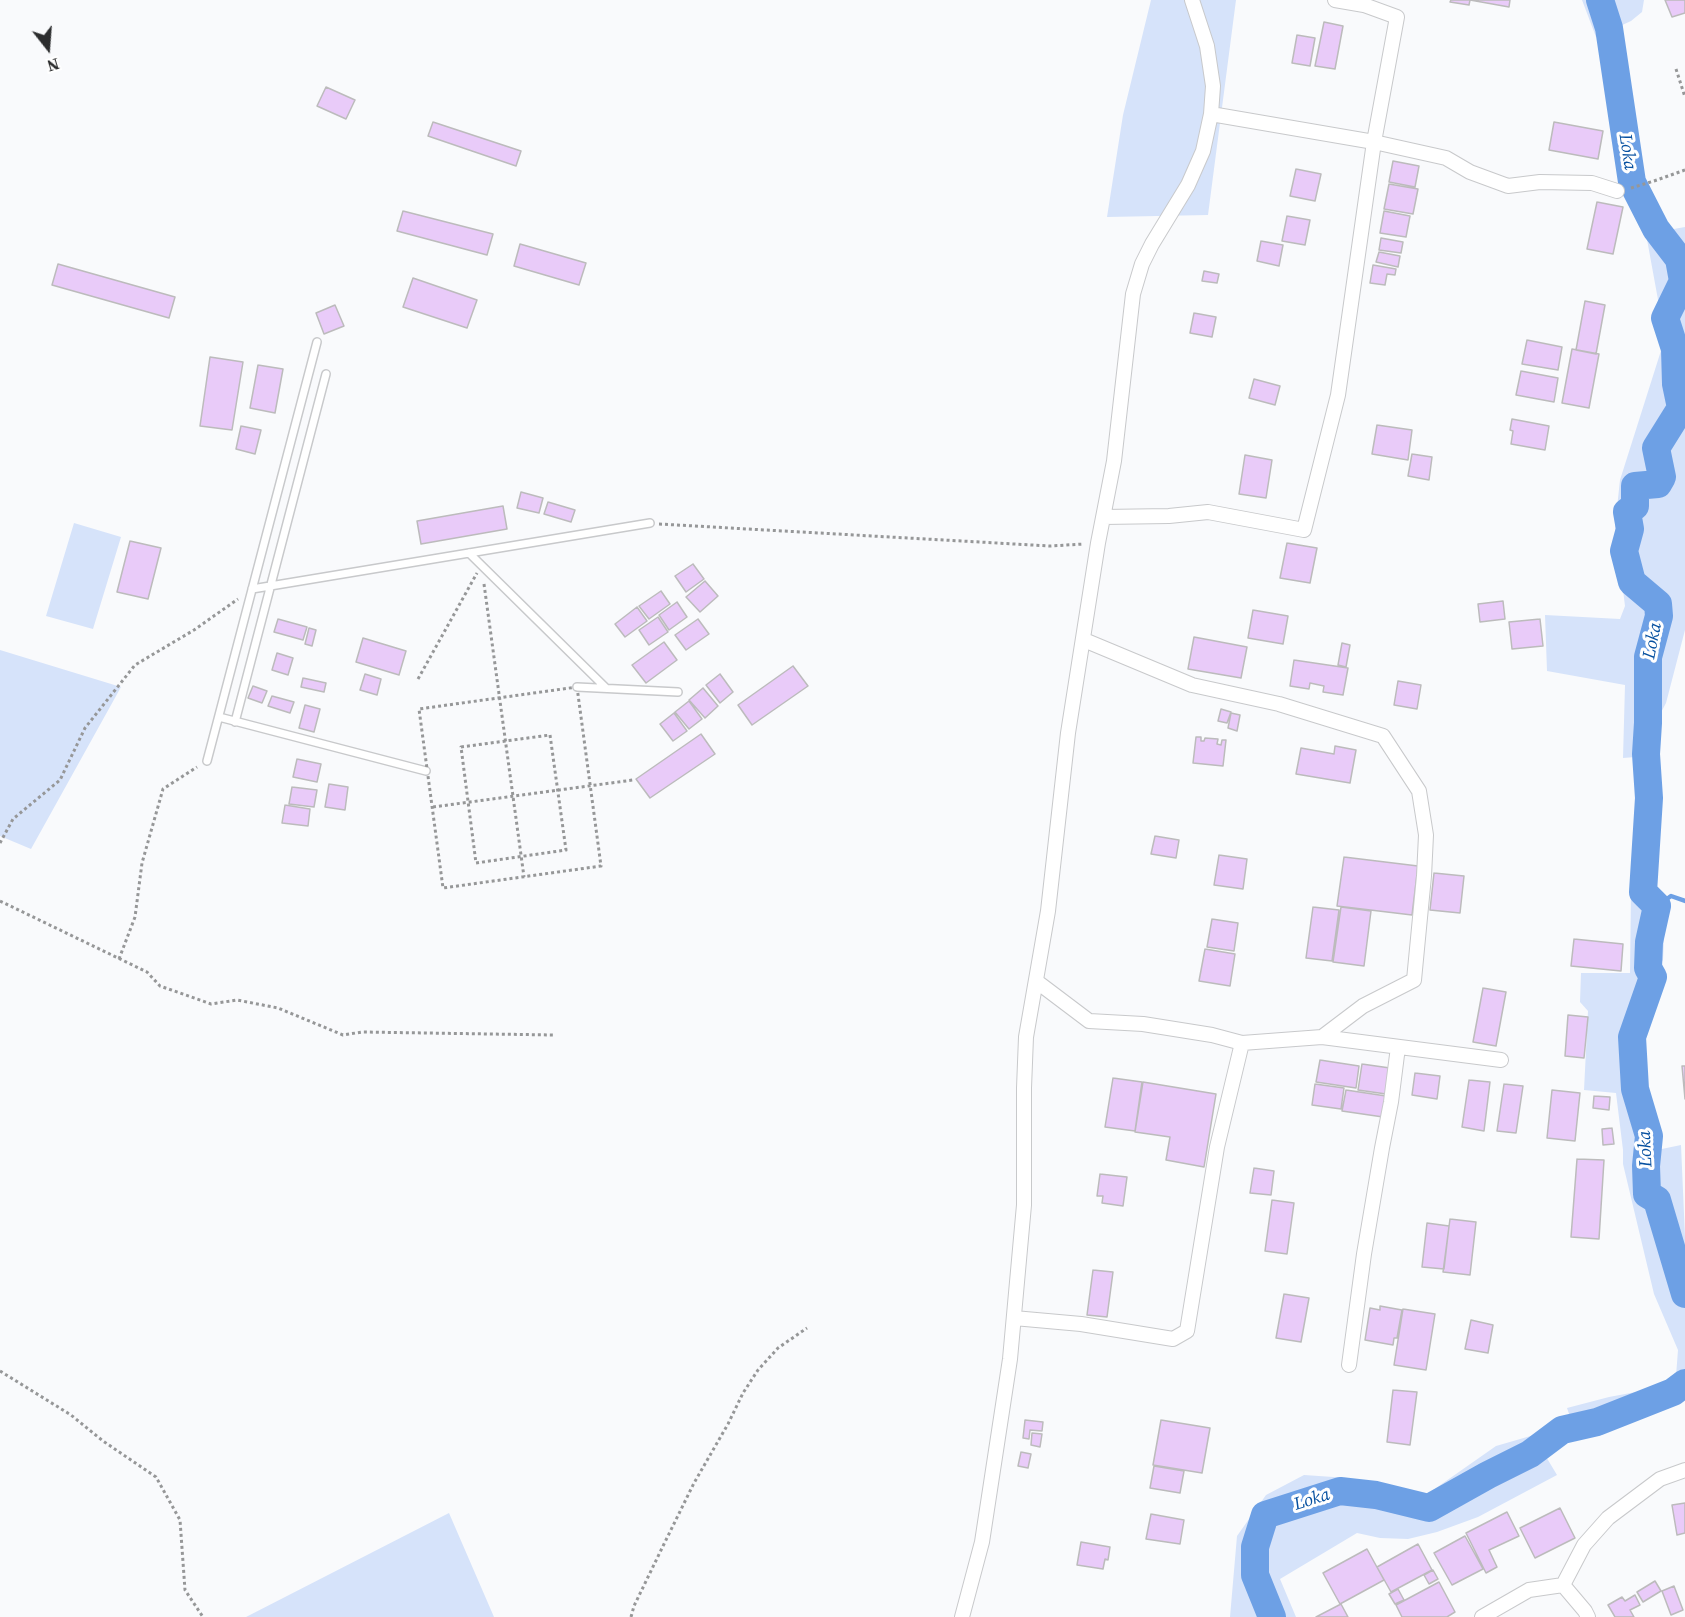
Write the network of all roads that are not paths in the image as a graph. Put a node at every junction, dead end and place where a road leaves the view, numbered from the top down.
1 (1192, 0) edge
2 (1335, 0) edge
3 (1211, 114) junction
4 (1374, 142) junction
5 (1617, 191) road end
6 (317, 342) dead end
7 (326, 374) dead end
8 (1103, 517) junction
9 (650, 523) road end
10 (469, 553) junction
11 (270, 585) junction
12 (252, 589) junction
13 (1084, 640) junction
14 (577, 687) road end
15 (606, 688) junction
16 (678, 692) dead end
17 (219, 717) junction
18 (235, 722) junction
19 (207, 761) road end
20 (426, 771) road end
21 (1036, 981) junction
22 (1322, 1037) junction
23 (1242, 1043) junction
24 (1398, 1047) junction
25 (1502, 1060) dead end
26 (1014, 1318) junction
27 (1349, 1365) dead end
28 (1685, 1470) edge
29 (1563, 1585) junction
30 (962, 1617) edge
31 (1482, 1617) edge
32 (1588, 1617) edge

1 - 3 street
2 - 4 street
3 - 4 street
3 - 8 street
4 - 5 street
4 - 8 street
6 - 12 lane
7 - 11 lane
8 - 13 street
9 - 10 lane
10 - 11 lane
10 - 15 lane
11 - 12 lane
11 - 18 lane
12 - 17 lane
13 - 21 street
13 - 22 street
14 - 15 lane
15 - 16 lane
17 - 18 lane
17 - 19 lane
18 - 20 lane
21 - 23 street
21 - 26 street
22 - 23 street
22 - 24 street
23 - 26 street
24 - 25 street
24 - 27 street
26 - 30 street
28 - 29 street
29 - 31 street
29 - 32 street

